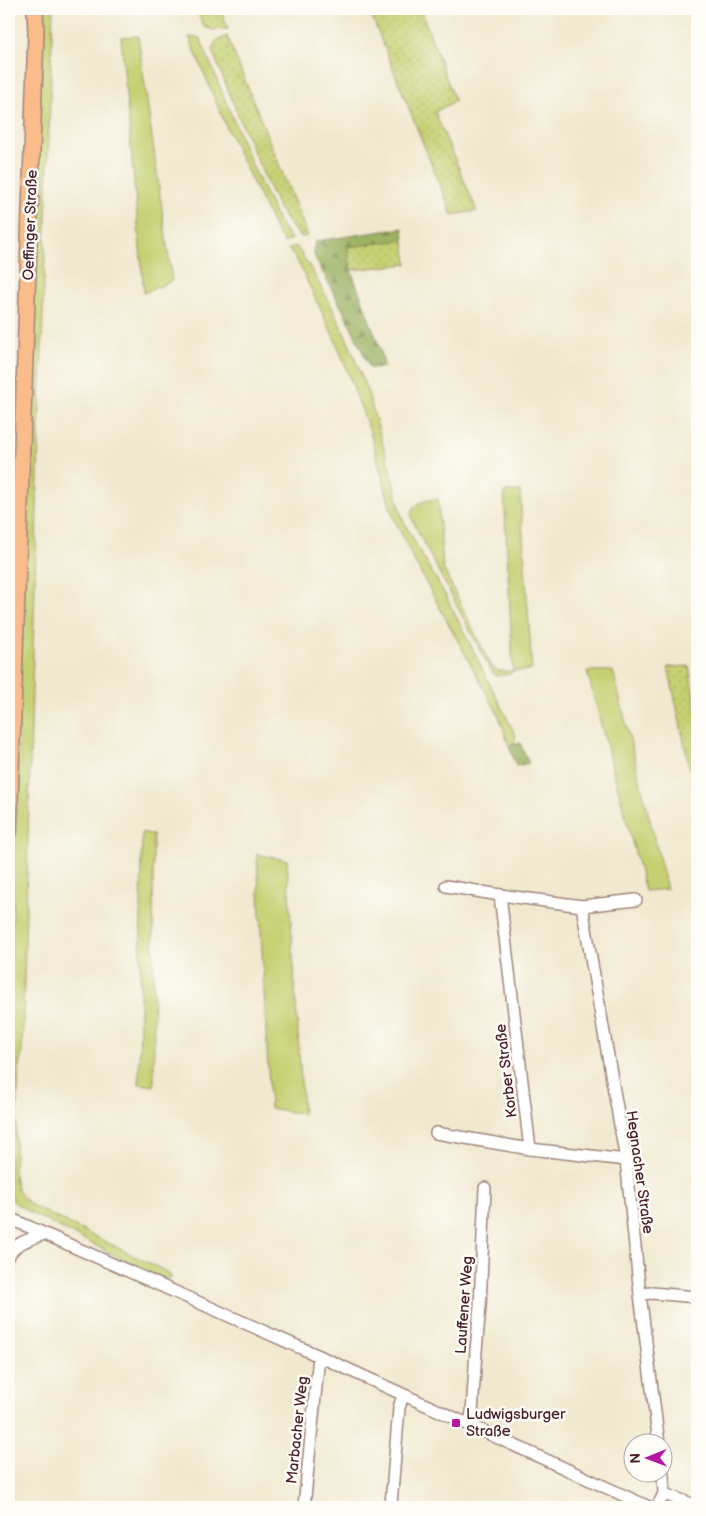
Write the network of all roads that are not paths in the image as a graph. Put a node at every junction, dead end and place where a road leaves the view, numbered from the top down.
1 (35, 9) edge
2 (9, 832) edge
3 (446, 886) dead end
4 (500, 895) junction
5 (636, 900) dead end
6 (582, 906) junction
7 (436, 1133) dead end
8 (530, 1148) junction
9 (626, 1160) junction
10 (484, 1188) dead end
11 (9, 1218) edge
12 (44, 1234) junction
13 (9, 1255) edge
14 (640, 1294) junction
15 (697, 1297) edge
16 (319, 1356) junction
17 (403, 1395) junction
18 (469, 1424) junction
19 (659, 1434) edge
20 (664, 1484) edge
21 (664, 1494) junction
22 (391, 1504) dead end
23 (693, 1504) edge
24 (304, 1507) edge
25 (649, 1507) edge
26 (657, 1507) edge

1 - 2 main road, Oeffinger Straße
3 - 4 street
4 - 6 street
4 - 8 street, Korber Straße
5 - 6 street
6 - 9 street, Hegnacher Straße
7 - 8 street
8 - 9 street
9 - 14 street, Hegnacher Straße
10 - 18 street, Lauffener Weg
11 - 12 street
12 - 13 street
12 - 16 street
14 - 15 street
14 - 19 street, Hegnacher Straße
16 - 17 street
16 - 24 street, Marbacher Weg
17 - 18 street
17 - 22 street
18 - 25 street
20 - 21 street
21 - 23 street
21 - 26 street

